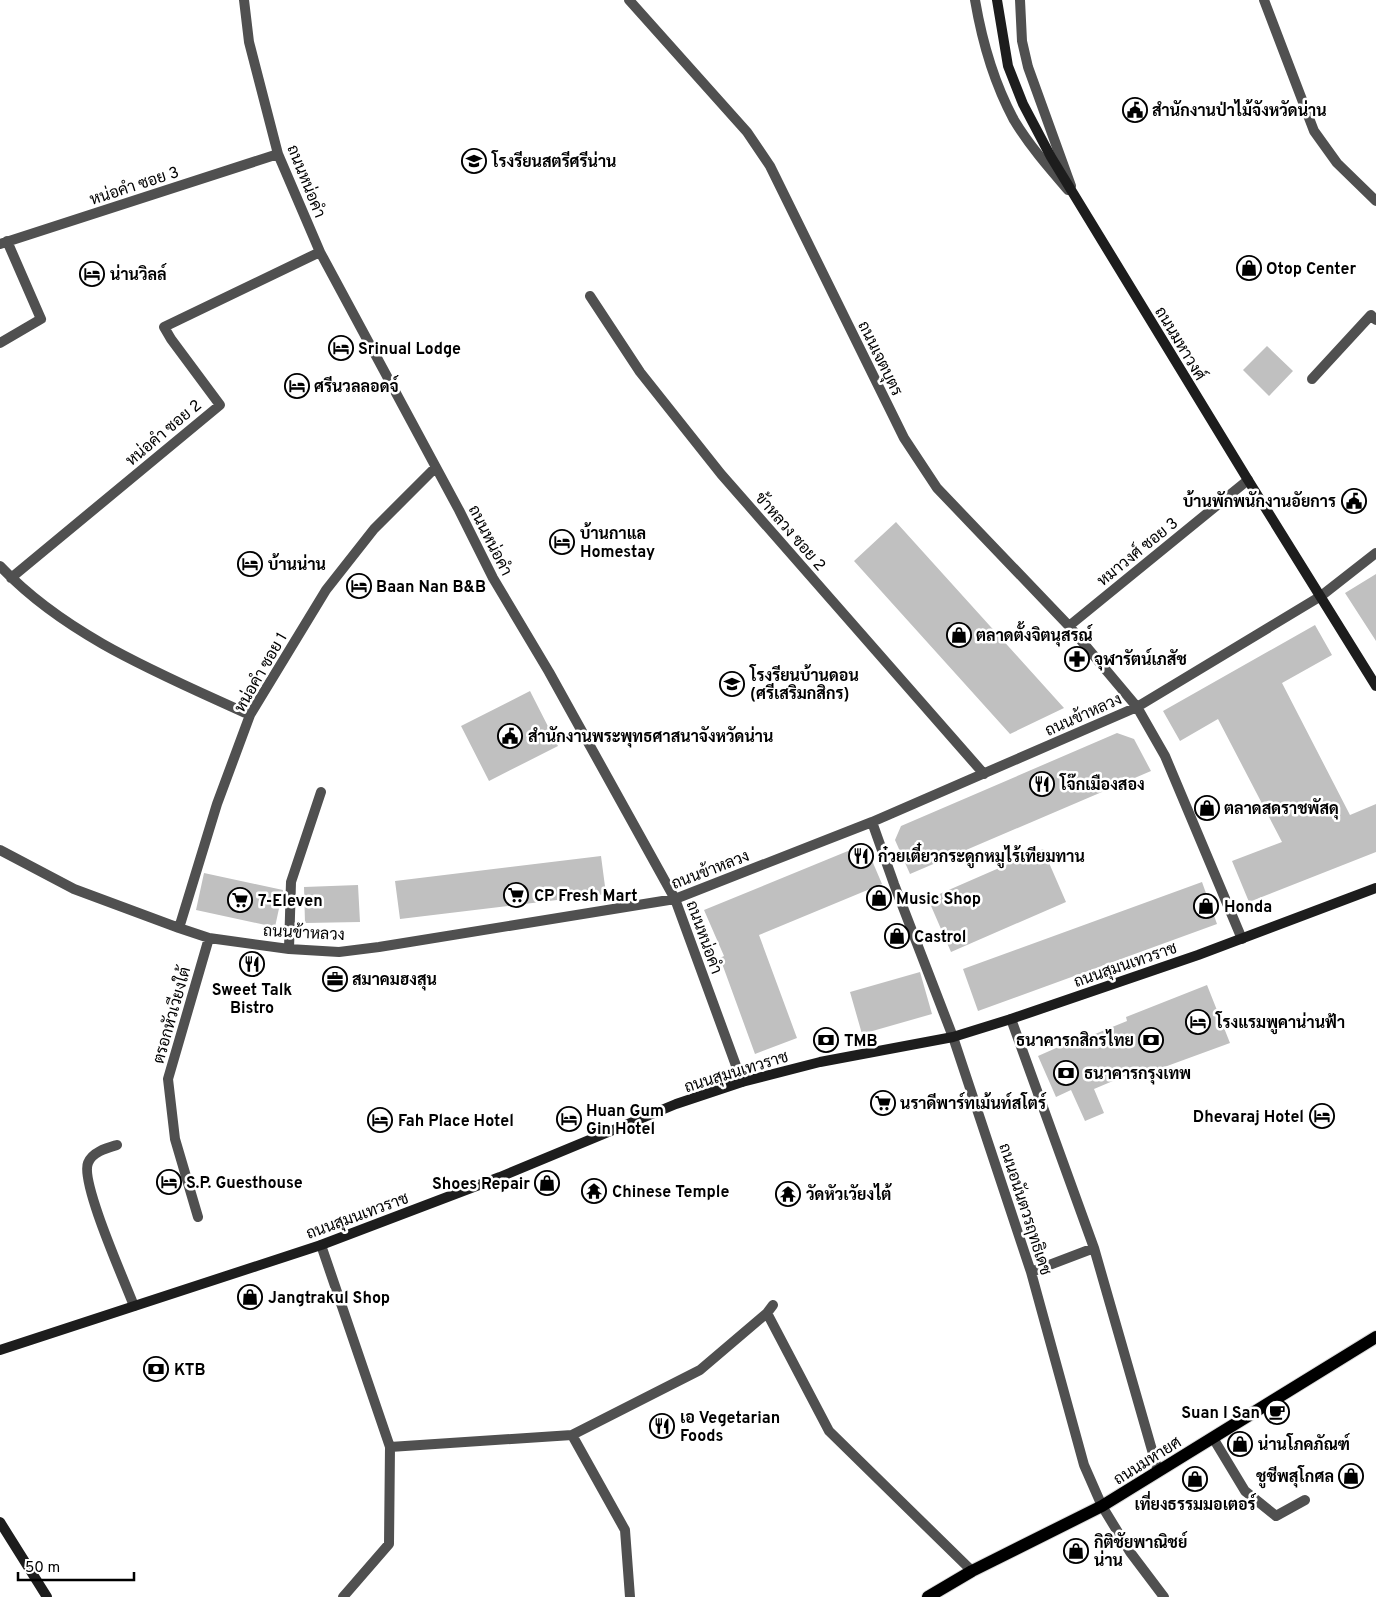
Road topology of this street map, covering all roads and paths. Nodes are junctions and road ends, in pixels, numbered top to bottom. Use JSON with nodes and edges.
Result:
{"nodes":[{"id":1,"x":244,"y":0,"type":"edge"},
{"id":2,"x":629,"y":0,"type":"edge"},
{"id":3,"x":975,"y":0,"type":"edge"},
{"id":4,"x":998,"y":0,"type":"edge"},
{"id":5,"x":1020,"y":0,"type":"edge"},
{"id":6,"x":1264,"y":0,"type":"edge"},
{"id":7,"x":278,"y":154,"type":"junction"},
{"id":8,"x":1077,"y":200,"type":"junction"},
{"id":9,"x":1376,"y":201,"type":"edge"},
{"id":10,"x":4,"y":242,"type":"edge"},
{"id":11,"x":320,"y":252,"type":"junction"},
{"id":12,"x":590,"y":296,"type":"dead end"},
{"id":13,"x":1376,"y":320,"type":"edge"},
{"id":14,"x":0,"y":343,"type":"edge"},
{"id":15,"x":1312,"y":380,"type":"dead end"},
{"id":16,"x":435,"y":468,"type":"junction"},
{"id":17,"x":1248,"y":480,"type":"junction"},
{"id":18,"x":1376,"y":553,"type":"edge"},
{"id":19,"x":0,"y":566,"type":"edge"},
{"id":20,"x":11,"y":578,"type":"junction"},
{"id":21,"x":1321,"y":596,"type":"junction"},
{"id":22,"x":1069,"y":626,"type":"junction"},
{"id":23,"x":1376,"y":686,"type":"edge"},
{"id":24,"x":1137,"y":707,"type":"junction"},
{"id":25,"x":250,"y":715,"type":"junction"},
{"id":26,"x":984,"y":774,"type":"junction"},
{"id":27,"x":321,"y":792,"type":"dead end"},
{"id":28,"x":872,"y":822,"type":"junction"},
{"id":29,"x":0,"y":850,"type":"edge"},
{"id":30,"x":1376,"y":888,"type":"edge"},
{"id":31,"x":675,"y":899,"type":"junction"},
{"id":32,"x":179,"y":928,"type":"junction"},
{"id":33,"x":209,"y":938,"type":"junction"},
{"id":34,"x":1242,"y":939,"type":"junction"},
{"id":35,"x":289,"y":949,"type":"junction"},
{"id":36,"x":1011,"y":1019,"type":"junction"},
{"id":37,"x":953,"y":1037,"type":"junction"},
{"id":38,"x":742,"y":1082,"type":"junction"},
{"id":39,"x":117,"y":1145,"type":"dead end"},
{"id":40,"x":198,"y":1217,"type":"dead end"},
{"id":41,"x":321,"y":1245,"type":"junction"},
{"id":42,"x":1094,"y":1248,"type":"junction"},
{"id":43,"x":1031,"y":1272,"type":"junction"},
{"id":44,"x":134,"y":1306,"type":"junction"},
{"id":45,"x":1376,"y":1337,"type":"edge"},
{"id":46,"x":0,"y":1350,"type":"edge"},
{"id":47,"x":572,"y":1435,"type":"junction"},
{"id":48,"x":1213,"y":1438,"type":"junction"},
{"id":49,"x":390,"y":1447,"type":"junction"},
{"id":50,"x":1158,"y":1471,"type":"junction"},
{"id":51,"x":1305,"y":1500,"type":"dead end"},
{"id":52,"x":1102,"y":1506,"type":"junction"},
{"id":53,"x":0,"y":1522,"type":"edge"},
{"id":54,"x":972,"y":1571,"type":"junction"},
{"id":55,"x":47,"y":1597,"type":"edge"},
{"id":56,"x":342,"y":1597,"type":"edge"},
{"id":57,"x":630,"y":1597,"type":"edge"},
{"id":58,"x":928,"y":1597,"type":"edge"},
{"id":59,"x":1164,"y":1597,"type":"edge"}],
"edges":[{"from":1,"to":7,"type":"street","name":"ถนนหน่อคำ"},
{"from":2,"to":22,"type":"street","name":"ถนนเจตบุตร"},
{"from":3,"to":8,"type":"street"},
{"from":4,"to":8,"type":"street","name":"ถนนมหาวงศ์"},
{"from":5,"to":8,"type":"street"},
{"from":6,"to":9,"type":"street"},
{"from":7,"to":10,"type":"street","name":"หน่อคำ ซอย 3"},
{"from":7,"to":11,"type":"street","name":"ถนนหน่อคำ"},
{"from":8,"to":17,"type":"street","name":"ถนนมหาวงศ์"},
{"from":10,"to":14,"type":"street"},
{"from":11,"to":16,"type":"street","name":"ถนนหน่อคำ"},
{"from":11,"to":20,"type":"street","name":"หน่อคำ ซอย 2"},
{"from":12,"to":26,"type":"street","name":"ข้าหลวง ซอย 2"},
{"from":13,"to":15,"type":"street"},
{"from":16,"to":25,"type":"street","name":"หน่อคำ ซอย 1"},
{"from":16,"to":31,"type":"street","name":"ถนนหน่อคำ"},
{"from":17,"to":21,"type":"street","name":"ถนนมหาวงศ์"},
{"from":17,"to":22,"type":"street","name":"หมาวงศ์ ซอย 3"},
{"from":18,"to":21,"type":"street","name":"ถนนข้าหลวง"},
{"from":19,"to":20,"type":"street"},
{"from":20,"to":25,"type":"street"},
{"from":21,"to":23,"type":"street","name":"ถนนมหาวงศ์"},
{"from":21,"to":24,"type":"street","name":"ถนนข้าหลวง"},
{"from":22,"to":24,"type":"street","name":"ถนนเจตบุตร"},
{"from":24,"to":26,"type":"street","name":"ถนนข้าหลวง"},
{"from":24,"to":34,"type":"street","name":"ถนนเจตบุตร"},
{"from":25,"to":32,"type":"street","name":"หน่อคำ ซอย 1"},
{"from":26,"to":28,"type":"street","name":"ถนนข้าหลวง"},
{"from":27,"to":35,"type":"street"},
{"from":28,"to":31,"type":"street","name":"ถนนข้าหลวง"},
{"from":28,"to":37,"type":"street","name":"ถนนอนันตวรฤทธิเดช"},
{"from":29,"to":32,"type":"street","name":"ถนนข้าหลวง"},
{"from":30,"to":34,"type":"street","name":"ถนนสุมนเทวราช"},
{"from":31,"to":35,"type":"street","name":"ถนนข้าหลวง"},
{"from":31,"to":38,"type":"street","name":"ถนนหน่อคำ"},
{"from":32,"to":33,"type":"street","name":"ถนนข้าหลวง"},
{"from":33,"to":35,"type":"street","name":"ถนนข้าหลวง"},
{"from":33,"to":40,"type":"street","name":"ตรอกหัวเวียงใต้"},
{"from":34,"to":36,"type":"street","name":"ถนนสุมนเทวราช"},
{"from":36,"to":37,"type":"street","name":"ถนนสุมนเทวราช"},
{"from":36,"to":42,"type":"street"},
{"from":37,"to":38,"type":"street","name":"ถนนสุมนเทวราช"},
{"from":37,"to":43,"type":"street","name":"ถนนอนันตวรฤทธิเดช"},
{"from":38,"to":41,"type":"street","name":"ถนนสุมนเทวราช"},
{"from":39,"to":44,"type":"street"},
{"from":41,"to":44,"type":"street","name":"ถนนสุมนเทวราช"},
{"from":41,"to":49,"type":"street"},
{"from":42,"to":43,"type":"street"},
{"from":42,"to":50,"type":"street"},
{"from":43,"to":52,"type":"street","name":"ถนนอนันตวรฤทธิเดช"},
{"from":44,"to":46,"type":"street","name":"ถนนสุมนเทวราช"},
{"from":45,"to":48,"type":"main road","name":"ถนนมหายศ"},
{"from":47,"to":49,"type":"street"},
{"from":47,"to":54,"type":"street"},
{"from":47,"to":57,"type":"street"},
{"from":48,"to":50,"type":"main road","name":"ถนนมหายศ"},
{"from":48,"to":51,"type":"street"},
{"from":49,"to":56,"type":"street"},
{"from":50,"to":52,"type":"main road","name":"ถนนมหายศ"},
{"from":52,"to":54,"type":"main road","name":"ถนนมหายศ"},
{"from":52,"to":59,"type":"street","name":"ถนนอนันตวรฤทธิเดช"},
{"from":53,"to":55,"type":"street"},
{"from":54,"to":58,"type":"main road","name":"ถนนมหายศ"}]}
